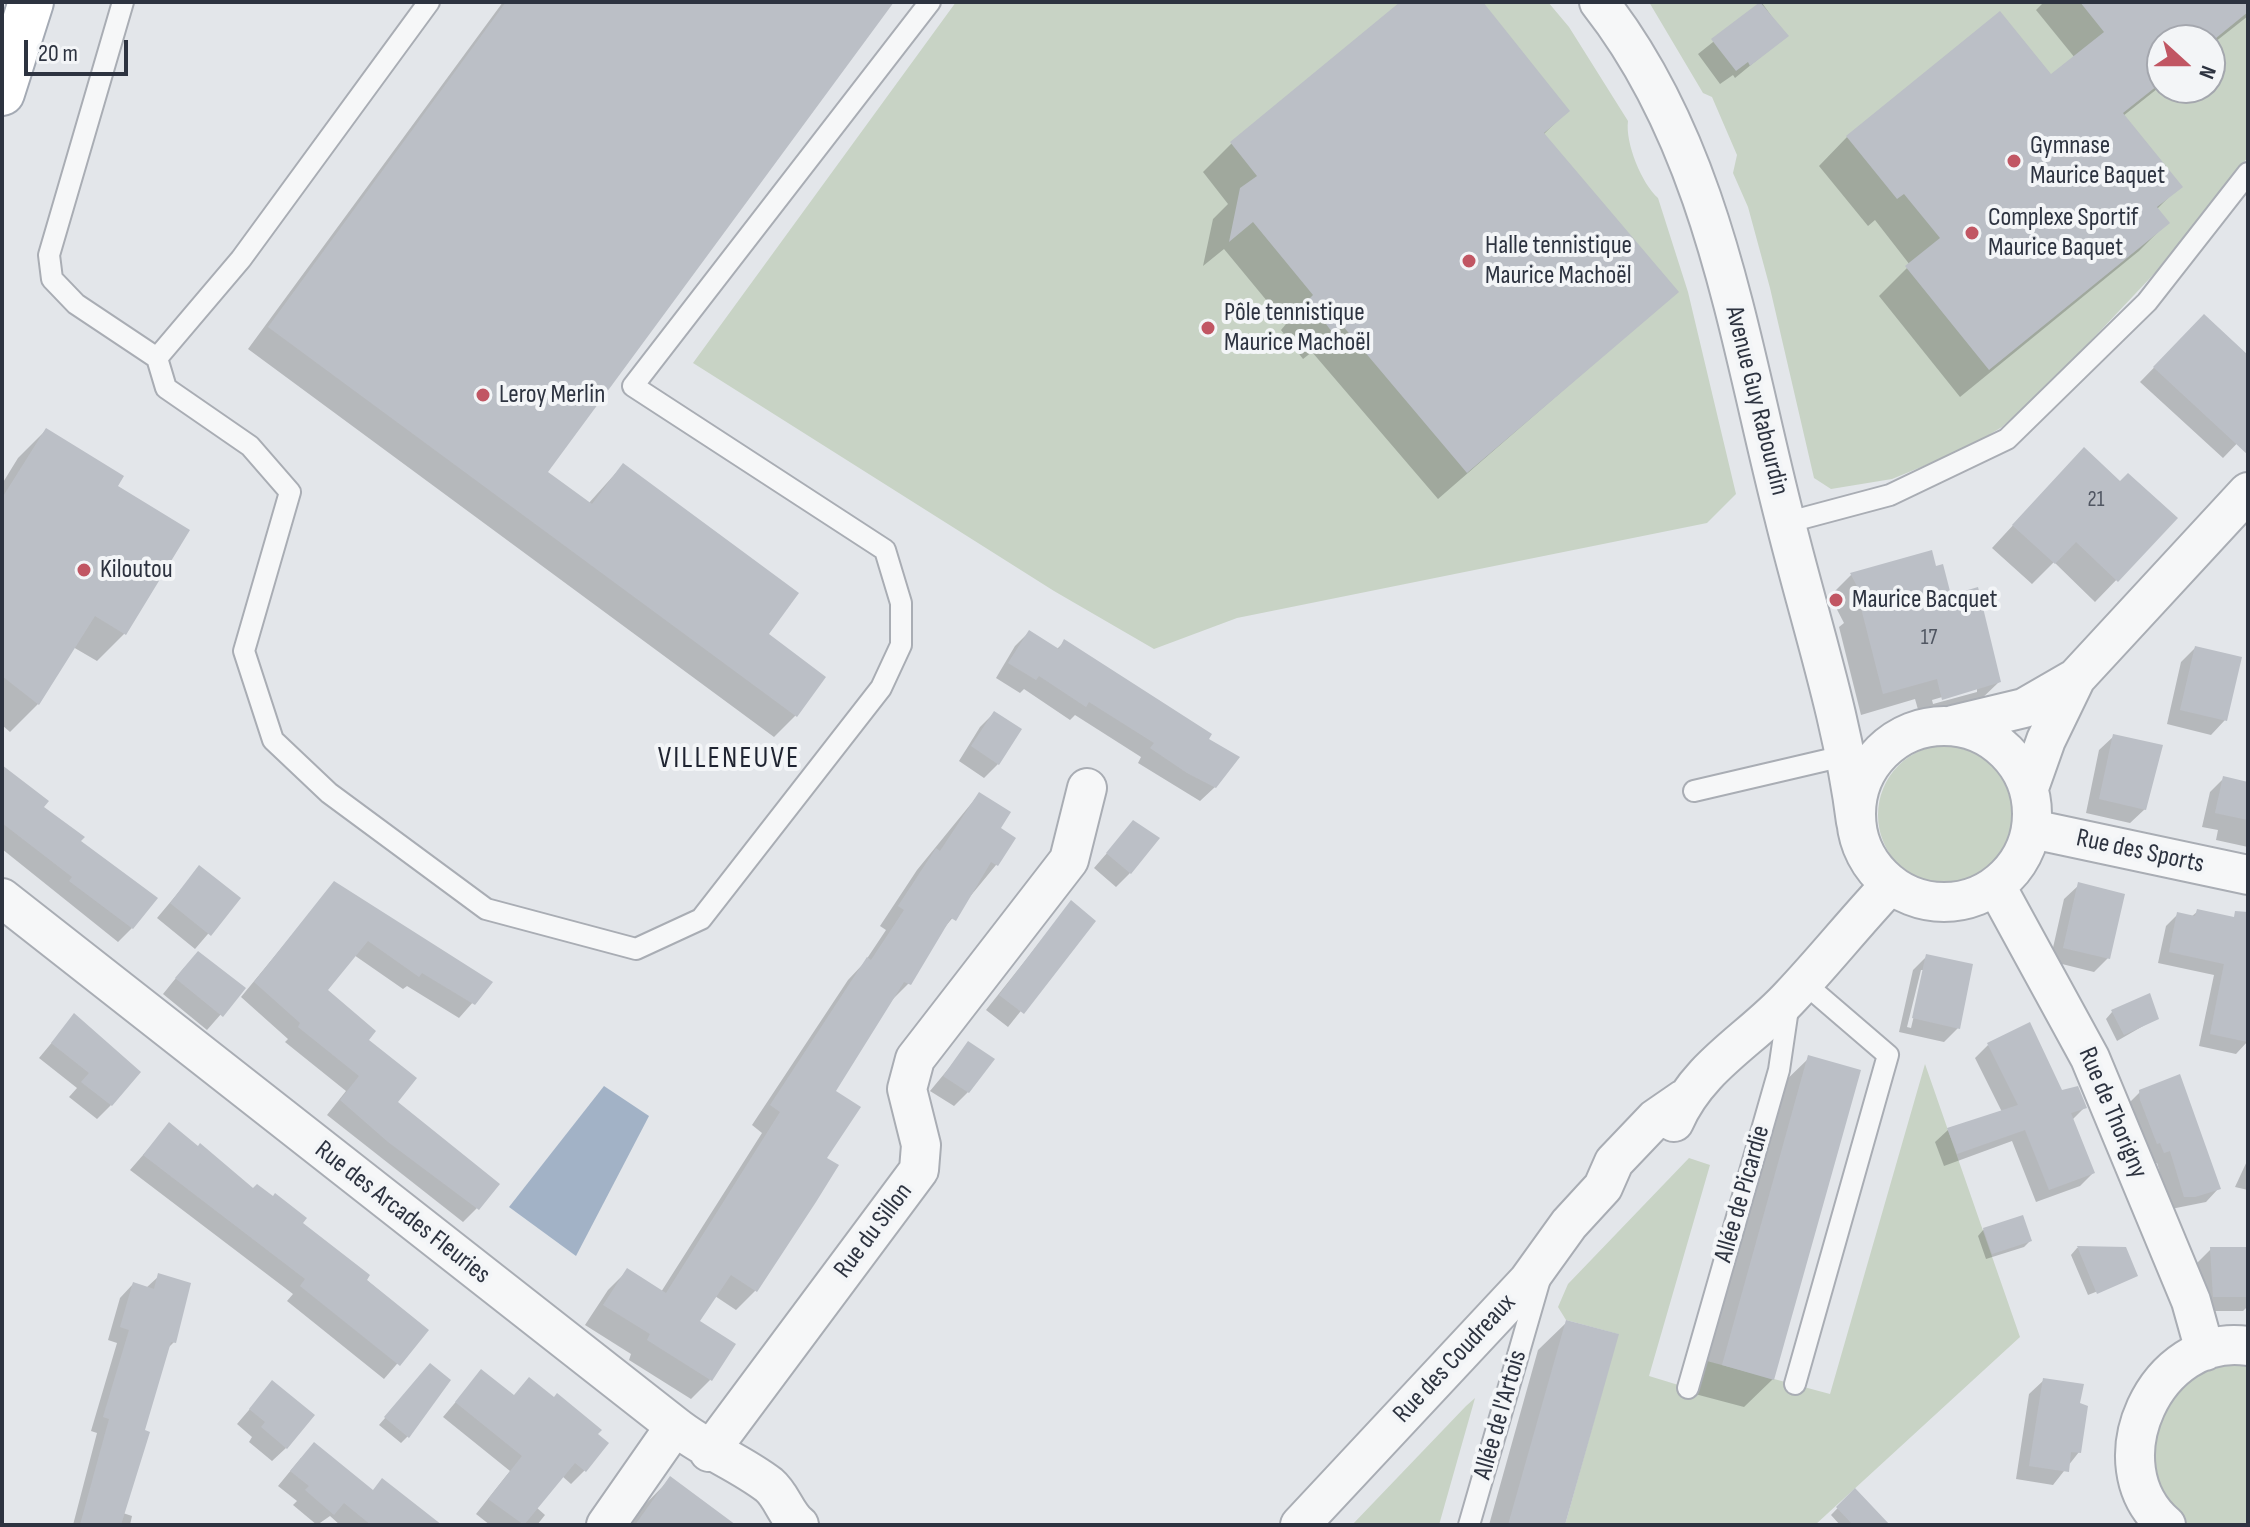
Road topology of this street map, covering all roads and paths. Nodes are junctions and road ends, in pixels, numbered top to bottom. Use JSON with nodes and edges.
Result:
{"nodes":[{"id":1,"x":31,"y":2,"type":"edge"},
{"id":2,"x":123,"y":2,"type":"edge"},
{"id":3,"x":429,"y":2,"type":"edge"},
{"id":4,"x":930,"y":2,"type":"edge"},
{"id":5,"x":1599,"y":2,"type":"edge"},
{"id":6,"x":2,"y":93,"type":"edge"},
{"id":7,"x":2248,"y":173,"type":"edge"},
{"id":8,"x":157,"y":358,"type":"junction"},
{"id":9,"x":2248,"y":492,"type":"edge"},
{"id":10,"x":1785,"y":523,"type":"junction"},
{"id":11,"x":2076,"y":678,"type":"junction"},
{"id":12,"x":1953,"y":725,"type":"junction"},
{"id":13,"x":1914,"y":731,"type":"junction"},
{"id":14,"x":1848,"y":755,"type":"junction"},
{"id":15,"x":1087,"y":788,"type":"dead end"},
{"id":16,"x":2029,"y":788,"type":"junction"},
{"id":17,"x":1694,"y":791,"type":"dead end"},
{"id":18,"x":1856,"y":822,"type":"junction"},
{"id":19,"x":2032,"y":829,"type":"junction"},
{"id":20,"x":2248,"y":875,"type":"edge"},
{"id":21,"x":1890,"y":885,"type":"junction"},
{"id":22,"x":1996,"y":886,"type":"junction"},
{"id":23,"x":2,"y":898,"type":"edge"},
{"id":24,"x":1796,"y":990,"type":"junction"},
{"id":25,"x":1545,"y":1259,"type":"junction"},
{"id":26,"x":2248,"y":1346,"type":"edge"},
{"id":27,"x":2205,"y":1351,"type":"junction"},
{"id":28,"x":1795,"y":1384,"type":"dead end"},
{"id":29,"x":1688,"y":1388,"type":"dead end"},
{"id":30,"x":675,"y":1426,"type":"junction"},
{"id":31,"x":709,"y":1452,"type":"junction"},
{"id":32,"x":1309,"y":1519,"type":"edge"},
{"id":33,"x":2161,"y":1523,"type":"edge"},
{"id":34,"x":606,"y":1525,"type":"edge"},
{"id":35,"x":799,"y":1525,"type":"edge"},
{"id":36,"x":1469,"y":1525,"type":"edge"}],
"edges":[{"from":1,"to":6,"type":"main road"},
{"from":2,"to":8,"type":"lane"},
{"from":3,"to":8,"type":"lane"},
{"from":4,"to":8,"type":"lane"},
{"from":5,"to":10,"type":"street","name":"Avenue Guy Rabourdin"},
{"from":7,"to":10,"type":"lane"},
{"from":9,"to":11,"type":"street"},
{"from":10,"to":14,"type":"street","name":"Avenue Guy Rabourdin"},
{"from":11,"to":12,"type":"street"},
{"from":11,"to":16,"type":"street"},
{"from":12,"to":13,"type":"street"},
{"from":12,"to":16,"type":"street"},
{"from":13,"to":14,"type":"street"},
{"from":13,"to":18,"type":"street"},
{"from":14,"to":17,"type":"lane"},
{"from":14,"to":18,"type":"street","name":"Avenue Guy Rabourdin"},
{"from":15,"to":31,"type":"street","name":"Rue du Sillon"},
{"from":16,"to":19,"type":"street"},
{"from":18,"to":21,"type":"street"},
{"from":19,"to":20,"type":"street","name":"Rue des Sports"},
{"from":19,"to":22,"type":"street"},
{"from":21,"to":22,"type":"street"},
{"from":21,"to":24,"type":"street","name":"Rue des Coudreaux"},
{"from":22,"to":27,"type":"street","name":"Rue de Thorigny"},
{"from":23,"to":30,"type":"street","name":"Rue des Arcades Fleuries"},
{"from":24,"to":25,"type":"street","name":"Rue des Coudreaux"},
{"from":24,"to":28,"type":"lane"},
{"from":24,"to":29,"type":"lane","name":"Allée de Picardie"},
{"from":25,"to":32,"type":"street","name":"Rue des Coudreaux"},
{"from":25,"to":36,"type":"lane","name":"Allée de l'Artois"},
{"from":26,"to":27,"type":"street"},
{"from":27,"to":33,"type":"street"},
{"from":30,"to":31,"type":"street","name":"Rue des Arcades Fleuries"},
{"from":30,"to":34,"type":"street"},
{"from":31,"to":35,"type":"street","name":"Rue des Arcades Fleuries"}]}
